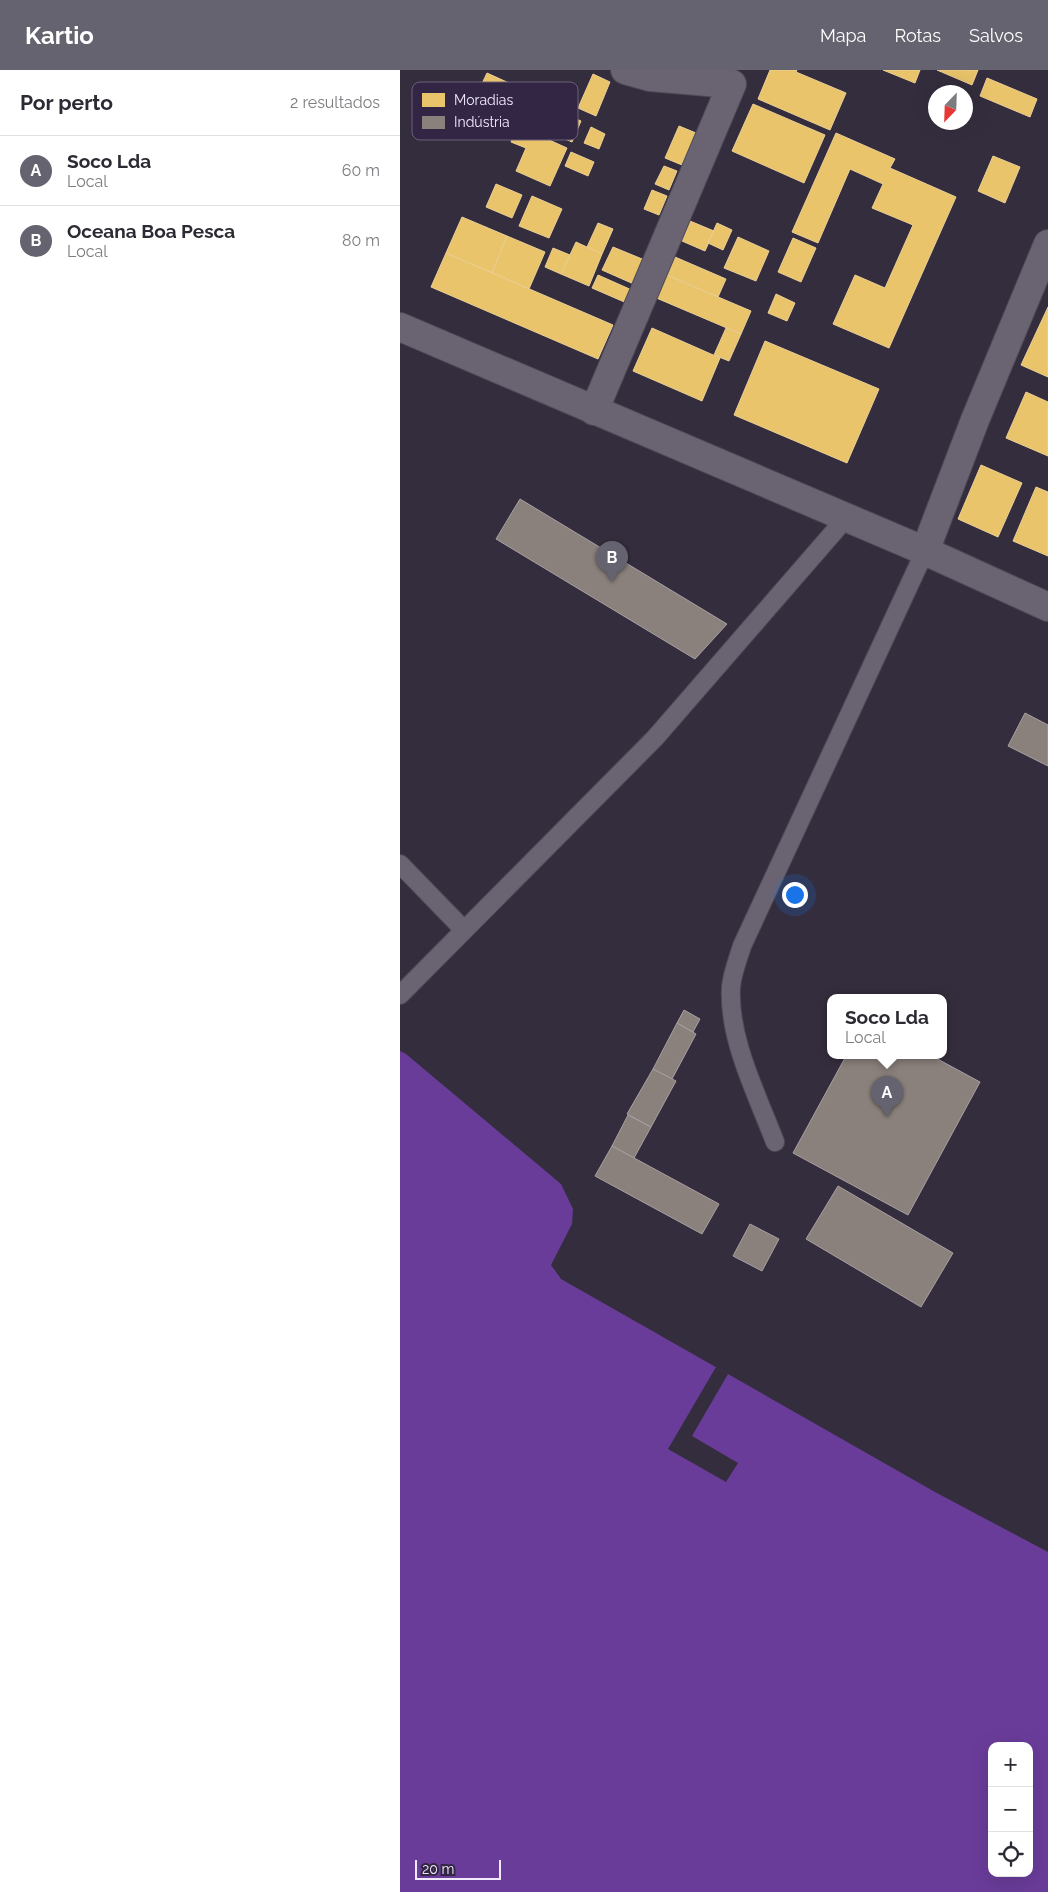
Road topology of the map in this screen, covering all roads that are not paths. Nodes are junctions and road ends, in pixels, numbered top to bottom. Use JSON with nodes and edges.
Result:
{"nodes":[{"id":1,"x":625,"y":70,"type":"edge"},
{"id":2,"x":1047,"y":252,"type":"edge"},
{"id":3,"x":400,"y":327,"type":"edge"},
{"id":4,"x":594,"y":411,"type":"junction"},
{"id":5,"x":846,"y":518,"type":"junction"},
{"id":6,"x":925,"y":551,"type":"junction"},
{"id":7,"x":1048,"y":607,"type":"edge"},
{"id":8,"x":400,"y":864,"type":"edge"},
{"id":9,"x":464,"y":930,"type":"junction"},
{"id":10,"x":400,"y":995,"type":"edge"},
{"id":11,"x":775,"y":1142,"type":"dead end"}],
"edges":[{"from":1,"to":4,"type":"street"},
{"from":2,"to":6,"type":"street"},
{"from":3,"to":4,"type":"street"},
{"from":4,"to":5,"type":"street"},
{"from":5,"to":6,"type":"street"},
{"from":5,"to":9,"type":"lane"},
{"from":6,"to":7,"type":"street"},
{"from":6,"to":11,"type":"lane"},
{"from":8,"to":9,"type":"lane"},
{"from":9,"to":10,"type":"lane"}]}
